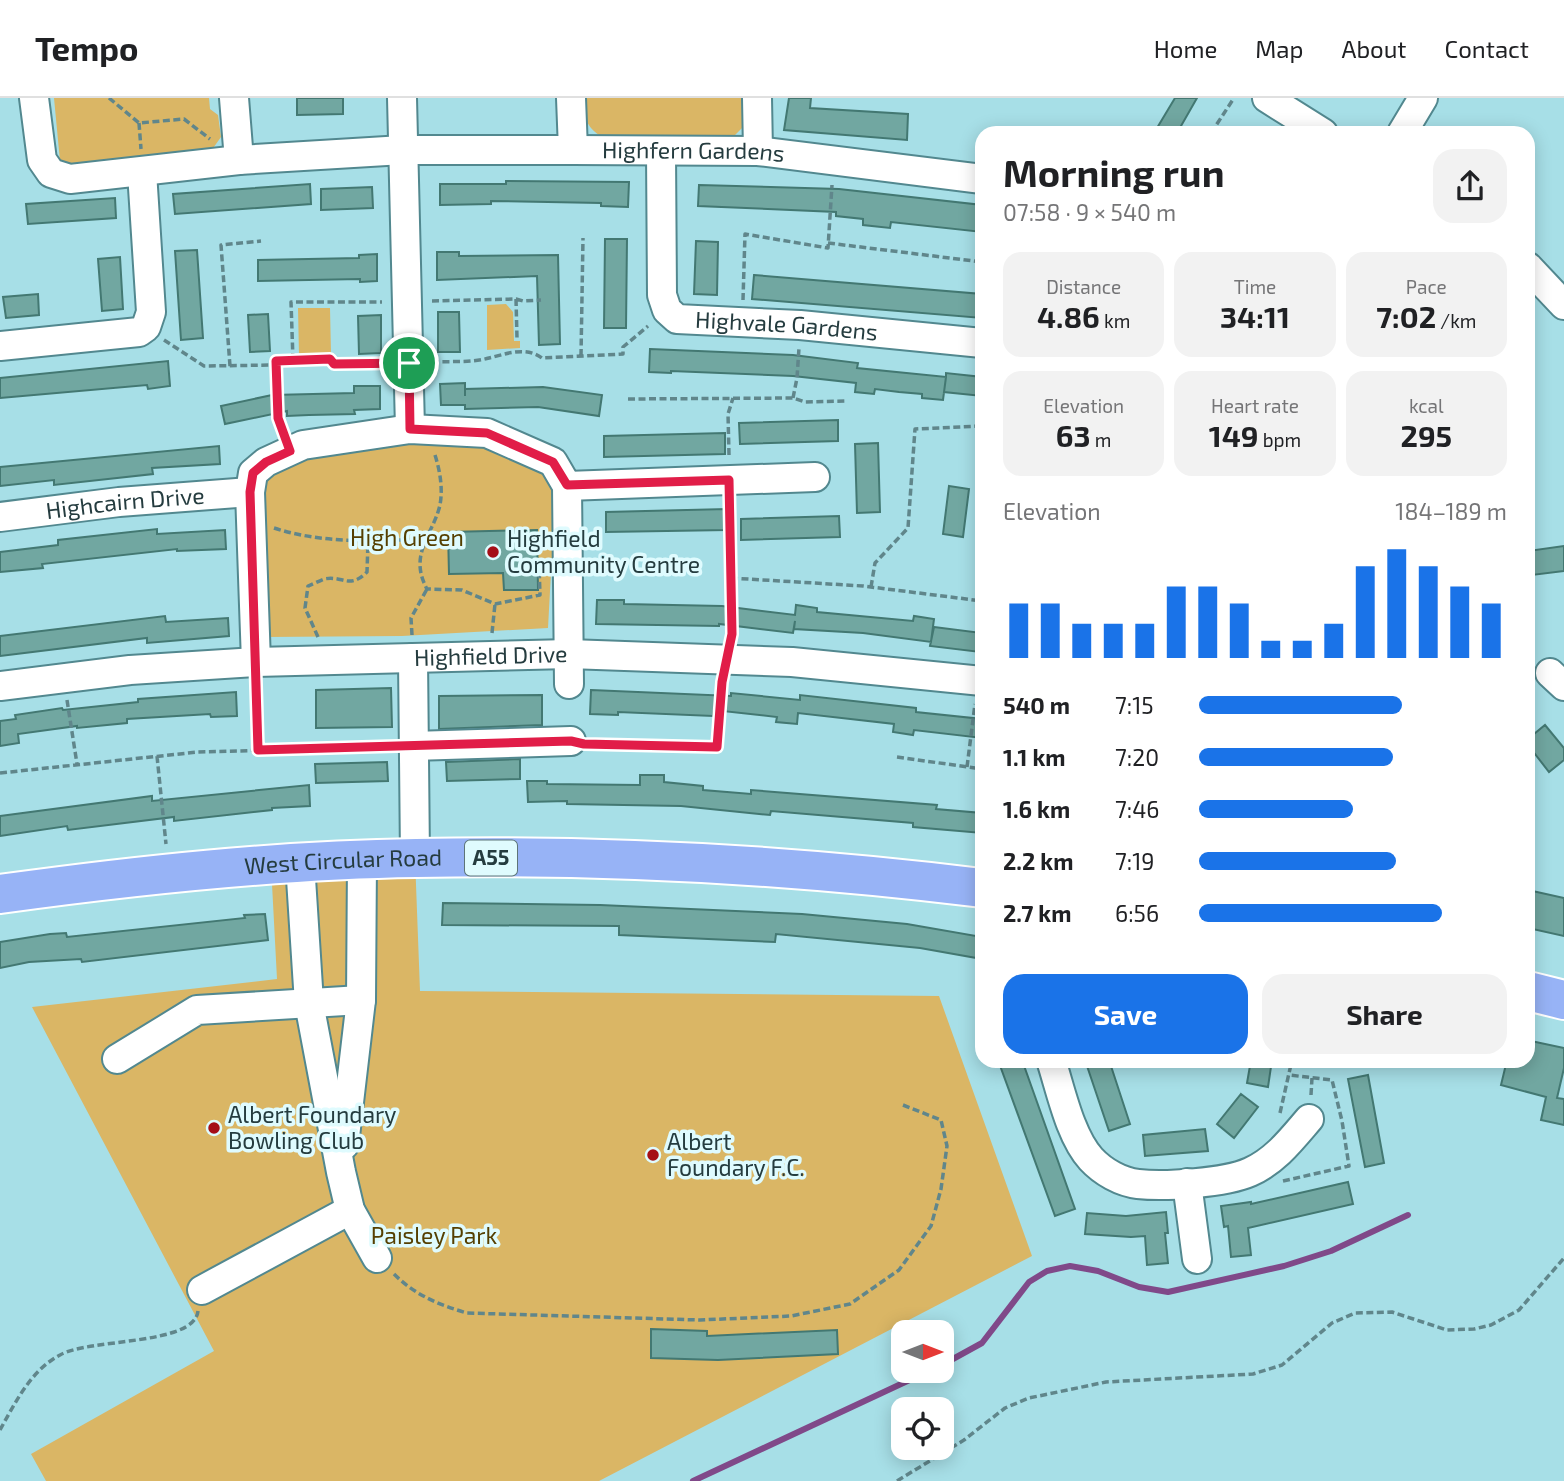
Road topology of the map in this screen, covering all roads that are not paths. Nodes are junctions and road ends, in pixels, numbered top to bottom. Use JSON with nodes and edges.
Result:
{"nodes":[{"id":1,"x":34,"y":98,"type":"edge"},
{"id":2,"x":234,"y":98,"type":"edge"},
{"id":3,"x":402,"y":98,"type":"edge"},
{"id":4,"x":571,"y":98,"type":"edge"},
{"id":5,"x":757,"y":98,"type":"edge"},
{"id":6,"x":1267,"y":98,"type":"edge"},
{"id":7,"x":1423,"y":98,"type":"edge"},
{"id":8,"x":1312,"y":126,"type":"edge"},
{"id":9,"x":1406,"y":126,"type":"edge"},
{"id":10,"x":403,"y":150,"type":"junction"},
{"id":11,"x":573,"y":150,"type":"junction"},
{"id":12,"x":758,"y":151,"type":"junction"},
{"id":13,"x":661,"y":152,"type":"junction"},
{"id":14,"x":239,"y":160,"type":"junction"},
{"id":15,"x":142,"y":172,"type":"junction"},
{"id":16,"x":975,"y":178,"type":"edge"},
{"id":17,"x":1535,"y":274,"type":"edge"},
{"id":18,"x":1564,"y":305,"type":"edge"},
{"id":19,"x":975,"y":342,"type":"edge"},
{"id":20,"x":0,"y":346,"type":"edge"},
{"id":21,"x":420,"y":429,"type":"junction"},
{"id":22,"x":815,"y":477,"type":"dead end"},
{"id":23,"x":567,"y":485,"type":"junction"},
{"id":24,"x":250,"y":492,"type":"junction"},
{"id":25,"x":0,"y":517,"type":"edge"},
{"id":26,"x":569,"y":654,"type":"junction"},
{"id":27,"x":413,"y":658,"type":"junction"},
{"id":28,"x":256,"y":662,"type":"junction"},
{"id":29,"x":975,"y":680,"type":"edge"},
{"id":30,"x":569,"y":684,"type":"dead end"},
{"id":31,"x":0,"y":686,"type":"edge"},
{"id":32,"x":571,"y":741,"type":"road end"},
{"id":33,"x":413,"y":746,"type":"junction"},
{"id":34,"x":415,"y":858,"type":"junction"},
{"id":35,"x":362,"y":860,"type":"junction"},
{"id":36,"x":299,"y":863,"type":"junction"},
{"id":37,"x":975,"y":887,"type":"edge"},
{"id":38,"x":0,"y":894,"type":"edge"},
{"id":39,"x":1535,"y":993,"type":"edge"},
{"id":40,"x":360,"y":1000,"type":"junction"},
{"id":41,"x":1564,"y":1000,"type":"edge"},
{"id":42,"x":309,"y":1003,"type":"junction"},
{"id":43,"x":117,"y":1059,"type":"dead end"},
{"id":44,"x":1054,"y":1068,"type":"edge"},
{"id":45,"x":1321,"y":1121,"type":"road end"},
{"id":46,"x":341,"y":1172,"type":"junction"},
{"id":47,"x":1187,"y":1183,"type":"junction"},
{"id":48,"x":350,"y":1210,"type":"junction"},
{"id":49,"x":377,"y":1258,"type":"road end"},
{"id":50,"x":1197,"y":1259,"type":"dead end"},
{"id":51,"x":202,"y":1290,"type":"road end"}],
"edges":[{"from":1,"to":15,"type":"street","name":"Highfern Gardens"},
{"from":2,"to":14,"type":"street"},
{"from":3,"to":10,"type":"street"},
{"from":4,"to":11,"type":"street"},
{"from":5,"to":12,"type":"street"},
{"from":6,"to":8,"type":"street"},
{"from":7,"to":9,"type":"street"},
{"from":10,"to":11,"type":"street","name":"Highfern Gardens"},
{"from":10,"to":14,"type":"street","name":"Highfern Gardens"},
{"from":10,"to":21,"type":"street"},
{"from":11,"to":13,"type":"street","name":"Highfern Gardens"},
{"from":12,"to":13,"type":"street","name":"Highfern Gardens"},
{"from":12,"to":16,"type":"street","name":"Highfern Gardens"},
{"from":13,"to":19,"type":"street","name":"Highvale Gardens"},
{"from":14,"to":15,"type":"street","name":"Highfern Gardens"},
{"from":15,"to":20,"type":"street"},
{"from":17,"to":18,"type":"street"},
{"from":21,"to":23,"type":"street"},
{"from":21,"to":24,"type":"street"},
{"from":22,"to":23,"type":"street"},
{"from":23,"to":26,"type":"street"},
{"from":24,"to":25,"type":"street","name":"Highcairn Drive"},
{"from":24,"to":28,"type":"street"},
{"from":26,"to":27,"type":"street","name":"Highfield Drive"},
{"from":26,"to":29,"type":"street","name":"Highfield Drive"},
{"from":26,"to":30,"type":"street"},
{"from":27,"to":28,"type":"street","name":"Highfield Drive"},
{"from":27,"to":33,"type":"street"},
{"from":28,"to":31,"type":"street","name":"Highfield Drive"},
{"from":32,"to":33,"type":"street"},
{"from":33,"to":34,"type":"street"},
{"from":34,"to":35,"type":"highway","name":"West Circular Road","number":"A55"},
{"from":34,"to":37,"type":"highway","name":"West Circular Road","number":"A55"},
{"from":35,"to":36,"type":"highway","name":"West Circular Road","number":"A55"},
{"from":35,"to":40,"type":"street"},
{"from":36,"to":38,"type":"highway","name":"West Circular Road","number":"A55"},
{"from":36,"to":42,"type":"street"},
{"from":39,"to":41,"type":"highway"},
{"from":40,"to":42,"type":"street"},
{"from":40,"to":46,"type":"street"},
{"from":42,"to":43,"type":"street"},
{"from":42,"to":46,"type":"street"},
{"from":44,"to":47,"type":"street"},
{"from":45,"to":47,"type":"street"},
{"from":46,"to":48,"type":"street"},
{"from":47,"to":50,"type":"street"},
{"from":48,"to":49,"type":"street"},
{"from":48,"to":51,"type":"street"}]}
